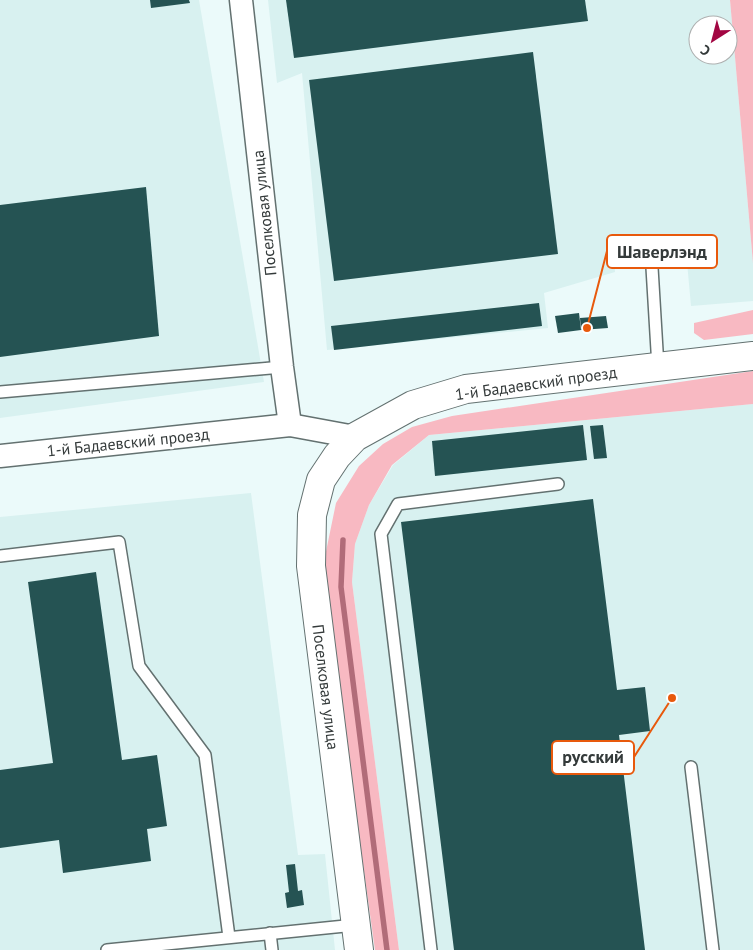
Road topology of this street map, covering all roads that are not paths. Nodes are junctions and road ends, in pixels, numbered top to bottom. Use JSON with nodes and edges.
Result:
{"nodes":[{"id":1,"x":241,"y":0,"type":"edge"},
{"id":2,"x":651,"y":251,"type":"dead end"},
{"id":3,"x":753,"y":356,"type":"edge"},
{"id":4,"x":282,"y":367,"type":"junction"},
{"id":5,"x":658,"y":367,"type":"junction"},
{"id":6,"x":0,"y":392,"type":"edge"},
{"id":7,"x":290,"y":425,"type":"junction"},
{"id":8,"x":355,"y":437,"type":"junction"},
{"id":9,"x":0,"y":456,"type":"edge"},
{"id":10,"x":558,"y":484,"type":"dead end"},
{"id":11,"x":0,"y":556,"type":"edge"},
{"id":12,"x":691,"y":767,"type":"dead end"},
{"id":13,"x":270,"y":933,"type":"junction"},
{"id":14,"x":229,"y":937,"type":"junction"},
{"id":15,"x":357,"y":938,"type":"edge"},
{"id":16,"x":108,"y":950,"type":"edge"},
{"id":17,"x":272,"y":950,"type":"edge"},
{"id":18,"x":431,"y":950,"type":"edge"},
{"id":19,"x":713,"y":950,"type":"edge"}],
"edges":[{"from":1,"to":4,"type":"street","name":"Поселковая улица"},
{"from":2,"to":5,"type":"lane"},
{"from":3,"to":5,"type":"street","name":"1-й Бадаевский проезд"},
{"from":4,"to":6,"type":"lane"},
{"from":4,"to":7,"type":"street","name":"Поселковая улица"},
{"from":5,"to":8,"type":"street","name":"1-й Бадаевский проезд"},
{"from":7,"to":8,"type":"street","name":"1-й Бадаевский проезд"},
{"from":7,"to":9,"type":"street","name":"1-й Бадаевский проезд"},
{"from":8,"to":15,"type":"street","name":"Поселковая улица"},
{"from":10,"to":18,"type":"lane"},
{"from":11,"to":14,"type":"lane"},
{"from":12,"to":19,"type":"lane"},
{"from":13,"to":14,"type":"lane"},
{"from":13,"to":15,"type":"lane"},
{"from":13,"to":17,"type":"lane"},
{"from":14,"to":16,"type":"lane"}]}
